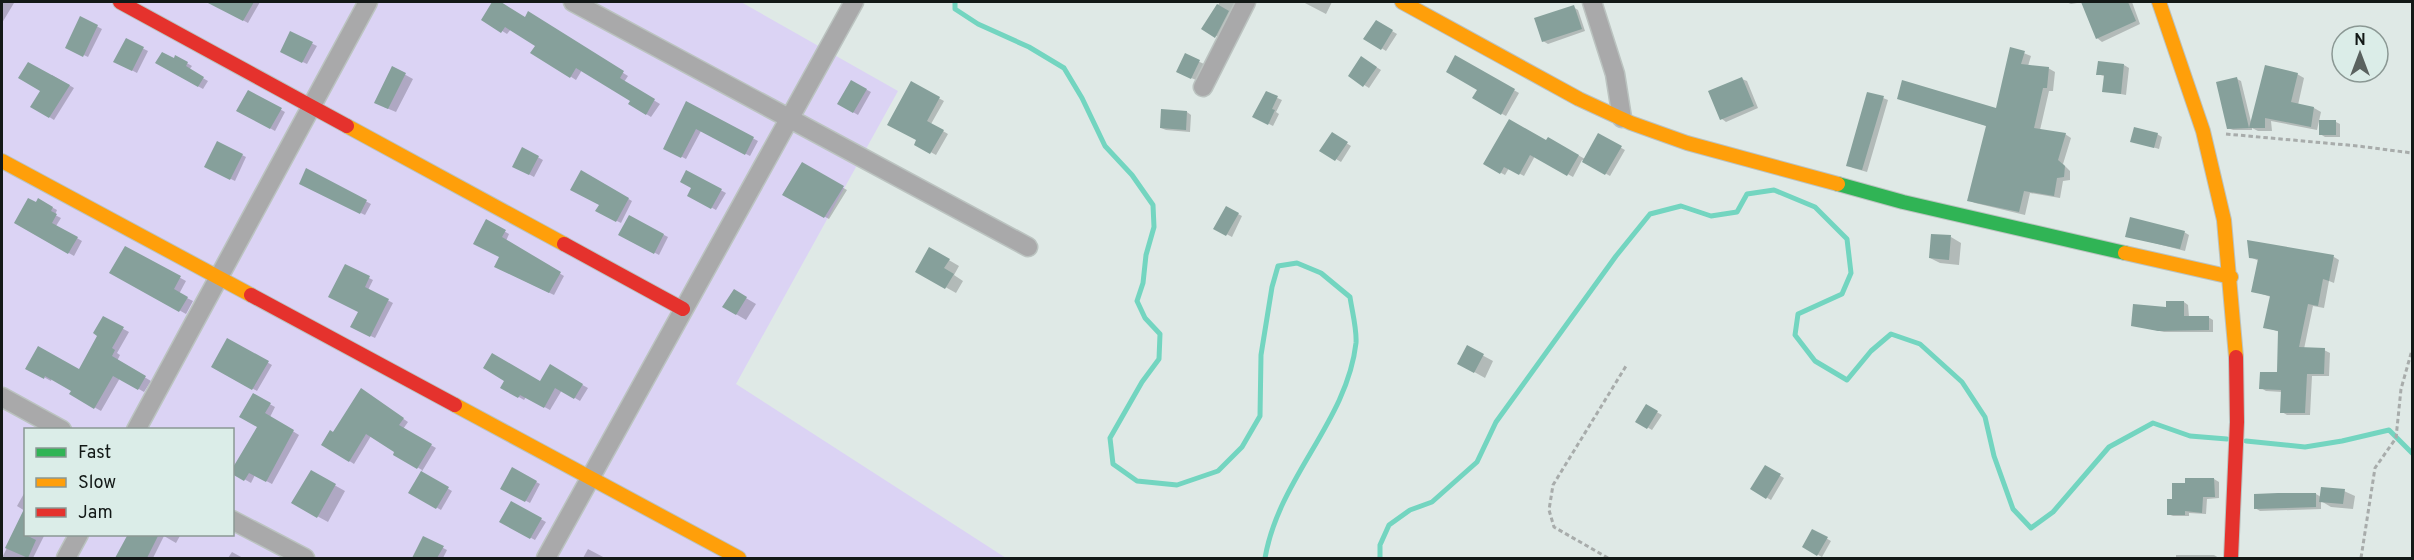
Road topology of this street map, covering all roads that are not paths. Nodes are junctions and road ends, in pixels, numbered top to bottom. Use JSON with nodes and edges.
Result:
{"nodes":[{"id":1,"x":120,"y":2,"type":"edge"},
{"id":2,"x":368,"y":2,"type":"edge"},
{"id":3,"x":573,"y":2,"type":"edge"},
{"id":4,"x":855,"y":2,"type":"edge"},
{"id":5,"x":1246,"y":2,"type":"edge"},
{"id":6,"x":1402,"y":2,"type":"edge"},
{"id":7,"x":1592,"y":2,"type":"edge"},
{"id":8,"x":2159,"y":2,"type":"edge"},
{"id":9,"x":1203,"y":87,"type":"dead end"},
{"id":10,"x":312,"y":106,"type":"junction"},
{"id":11,"x":789,"y":118,"type":"junction"},
{"id":12,"x":1622,"y":118,"type":"junction"},
{"id":13,"x":2,"y":161,"type":"edge"},
{"id":14,"x":1028,"y":248,"type":"dead end"},
{"id":15,"x":2231,"y":277,"type":"junction"},
{"id":16,"x":217,"y":278,"type":"junction"},
{"id":17,"x":683,"y":309,"type":"junction"},
{"id":18,"x":2,"y":397,"type":"edge"},
{"id":19,"x":60,"y":428,"type":"edge"},
{"id":20,"x":137,"y":428,"type":"edge"},
{"id":21,"x":589,"y":479,"type":"junction"},
{"id":22,"x":234,"y":521,"type":"edge"},
{"id":23,"x":78,"y":536,"type":"edge"},
{"id":24,"x":66,"y":558,"type":"edge"},
{"id":25,"x":305,"y":558,"type":"edge"},
{"id":26,"x":546,"y":558,"type":"edge"},
{"id":27,"x":739,"y":558,"type":"edge"},
{"id":28,"x":2231,"y":558,"type":"edge"}],
"edges":[{"from":1,"to":10,"type":"street"},
{"from":2,"to":10,"type":"street"},
{"from":3,"to":11,"type":"street"},
{"from":4,"to":11,"type":"street"},
{"from":5,"to":9,"type":"street"},
{"from":6,"to":12,"type":"street"},
{"from":7,"to":12,"type":"street"},
{"from":8,"to":15,"type":"street"},
{"from":10,"to":16,"type":"street"},
{"from":10,"to":17,"type":"street"},
{"from":11,"to":14,"type":"street"},
{"from":11,"to":17,"type":"street"},
{"from":12,"to":15,"type":"street"},
{"from":13,"to":16,"type":"street"},
{"from":15,"to":28,"type":"street"},
{"from":16,"to":20,"type":"street"},
{"from":16,"to":21,"type":"street"},
{"from":17,"to":21,"type":"street"},
{"from":18,"to":19,"type":"street"},
{"from":21,"to":26,"type":"street"},
{"from":21,"to":27,"type":"street"},
{"from":22,"to":25,"type":"street"},
{"from":23,"to":24,"type":"street"}]}
